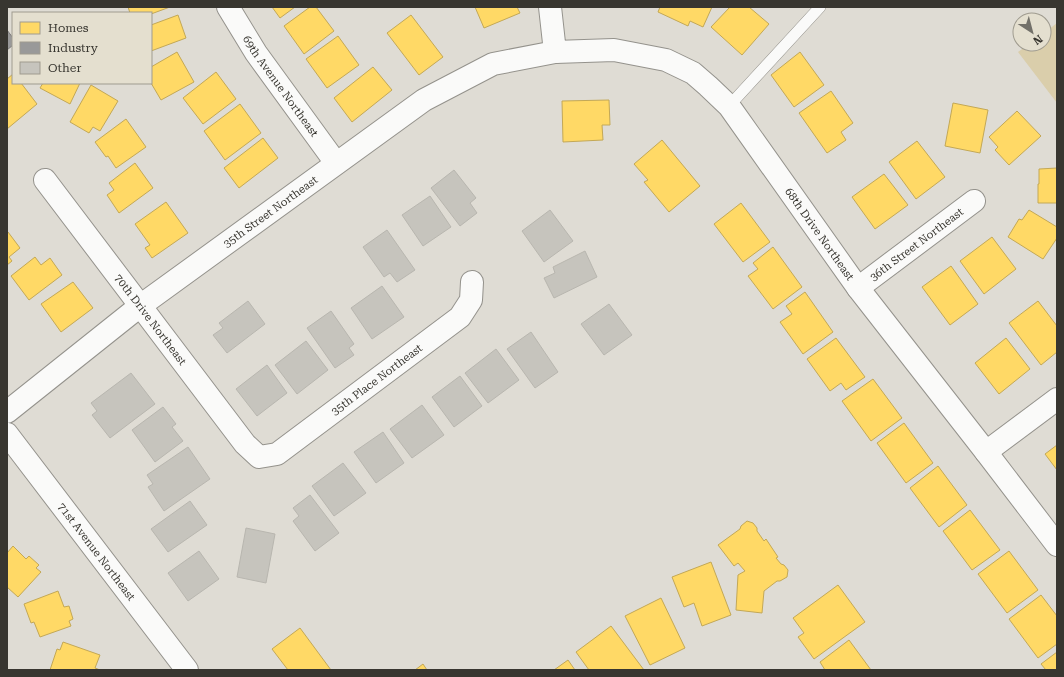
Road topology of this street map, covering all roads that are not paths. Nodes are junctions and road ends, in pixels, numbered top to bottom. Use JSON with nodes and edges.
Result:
{"nodes":[{"id":1,"x":228,"y":7,"type":"edge"},
{"id":2,"x":550,"y":7,"type":"edge"},
{"id":3,"x":820,"y":7,"type":"edge"},
{"id":4,"x":555,"y":52,"type":"junction"},
{"id":5,"x":729,"y":106,"type":"junction"},
{"id":6,"x":336,"y":163,"type":"junction"},
{"id":7,"x":45,"y":180,"type":"dead end"},
{"id":8,"x":974,"y":201,"type":"dead end"},
{"id":9,"x":472,"y":282,"type":"dead end"},
{"id":10,"x":858,"y":288,"type":"junction"},
{"id":11,"x":140,"y":306,"type":"junction"},
{"id":12,"x":1057,"y":399,"type":"edge"},
{"id":13,"x":7,"y":412,"type":"edge"},
{"id":14,"x":7,"y":434,"type":"edge"},
{"id":15,"x":986,"y":452,"type":"junction"},
{"id":16,"x":259,"y":457,"type":"joint"},
{"id":17,"x":1057,"y":545,"type":"edge"},
{"id":18,"x":187,"y":670,"type":"edge"}],
"edges":[{"from":1,"to":6,"type":"street","name":"69th Avenue Northeast"},
{"from":2,"to":4,"type":"street"},
{"from":3,"to":5,"type":"lane"},
{"from":4,"to":5,"type":"street","name":"68th Drive Northeast"},
{"from":4,"to":6,"type":"street","name":"35th Street Northeast"},
{"from":5,"to":10,"type":"street","name":"68th Drive Northeast"},
{"from":6,"to":11,"type":"street","name":"35th Street Northeast"},
{"from":7,"to":11,"type":"street","name":"70th Drive Northeast"},
{"from":8,"to":10,"type":"street","name":"36th Street Northeast"},
{"from":9,"to":16,"type":"street","name":"35th Place Northeast"},
{"from":10,"to":15,"type":"street","name":"68th Drive Northeast"},
{"from":11,"to":13,"type":"street","name":"35th Street Northeast"},
{"from":11,"to":16,"type":"street","name":"70th Drive Northeast"},
{"from":12,"to":15,"type":"street"},
{"from":14,"to":18,"type":"street","name":"71st Avenue Northeast"},
{"from":15,"to":17,"type":"street","name":"68th Drive Northeast"}]}
